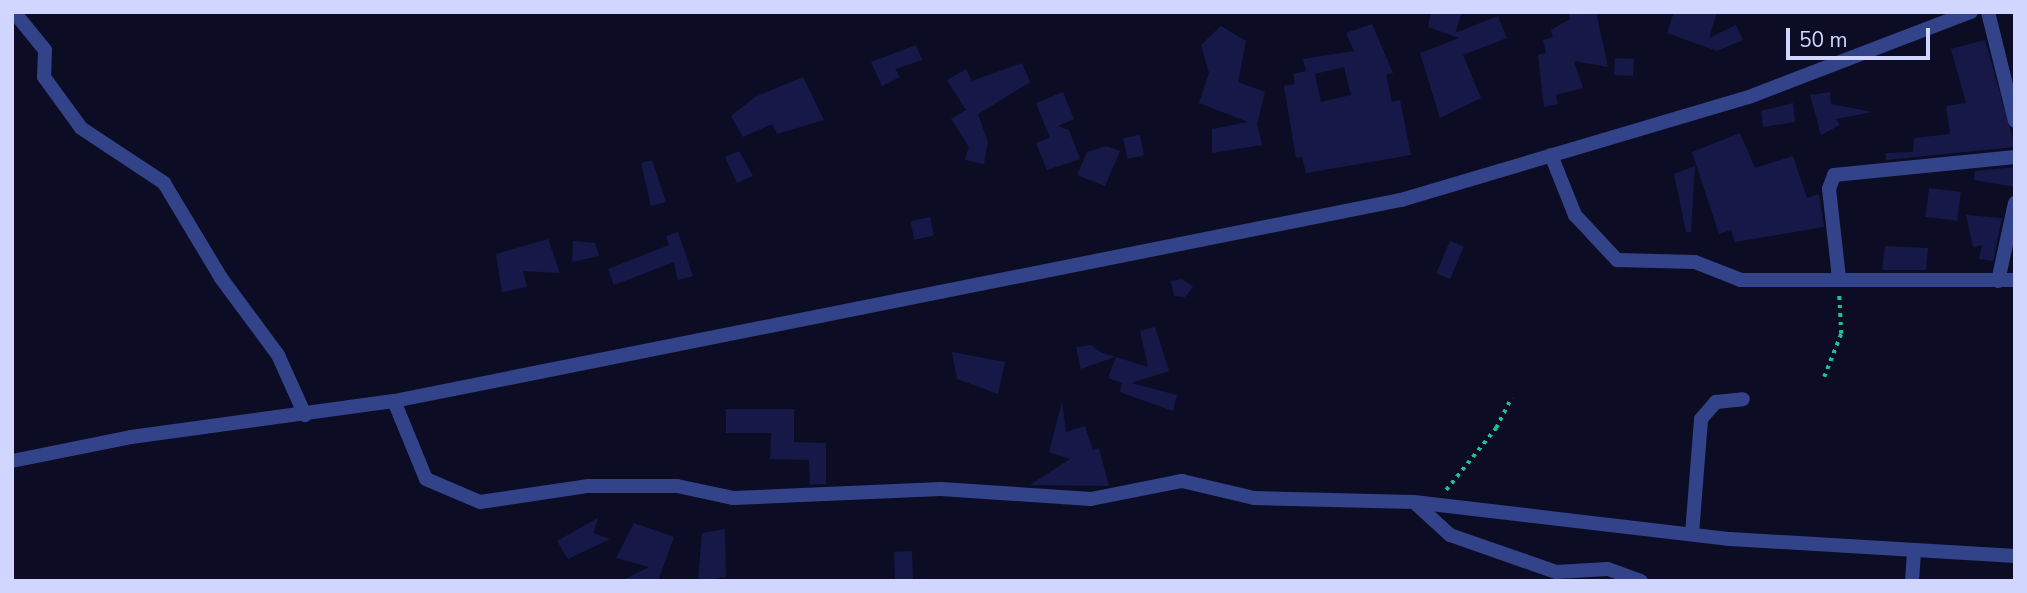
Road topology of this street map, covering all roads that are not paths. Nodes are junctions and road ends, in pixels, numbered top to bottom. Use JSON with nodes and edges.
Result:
{"nodes":[{"id":1,"x":14,"y":12,"type":"edge"},
{"id":2,"x":1971,"y":12,"type":"edge"},
{"id":3,"x":1988,"y":12,"type":"edge"},
{"id":4,"x":2015,"y":121,"type":"edge"},
{"id":5,"x":1551,"y":155,"type":"junction"},
{"id":6,"x":2015,"y":157,"type":"edge"},
{"id":7,"x":2015,"y":202,"type":"edge"},
{"id":8,"x":1839,"y":278,"type":"junction"},
{"id":9,"x":2015,"y":280,"type":"edge"},
{"id":10,"x":1998,"y":281,"type":"junction"},
{"id":11,"x":1742,"y":399,"type":"dead end"},
{"id":12,"x":394,"y":401,"type":"junction"},
{"id":13,"x":305,"y":415,"type":"junction"},
{"id":14,"x":12,"y":461,"type":"edge"},
{"id":15,"x":1414,"y":502,"type":"junction"},
{"id":16,"x":1692,"y":534,"type":"junction"},
{"id":17,"x":1914,"y":552,"type":"junction"},
{"id":18,"x":2015,"y":556,"type":"edge"},
{"id":19,"x":1641,"y":581,"type":"edge"},
{"id":20,"x":1912,"y":581,"type":"edge"}],
"edges":[{"from":1,"to":13,"type":"street"},
{"from":2,"to":5,"type":"street"},
{"from":3,"to":4,"type":"street"},
{"from":5,"to":8,"type":"street"},
{"from":5,"to":12,"type":"street"},
{"from":6,"to":8,"type":"street"},
{"from":7,"to":10,"type":"street"},
{"from":8,"to":10,"type":"street"},
{"from":9,"to":10,"type":"street"},
{"from":11,"to":16,"type":"street"},
{"from":12,"to":13,"type":"street"},
{"from":12,"to":15,"type":"street"},
{"from":13,"to":14,"type":"street"},
{"from":15,"to":16,"type":"street"},
{"from":15,"to":19,"type":"street"},
{"from":16,"to":17,"type":"street"},
{"from":17,"to":18,"type":"street"},
{"from":17,"to":20,"type":"street"}]}
